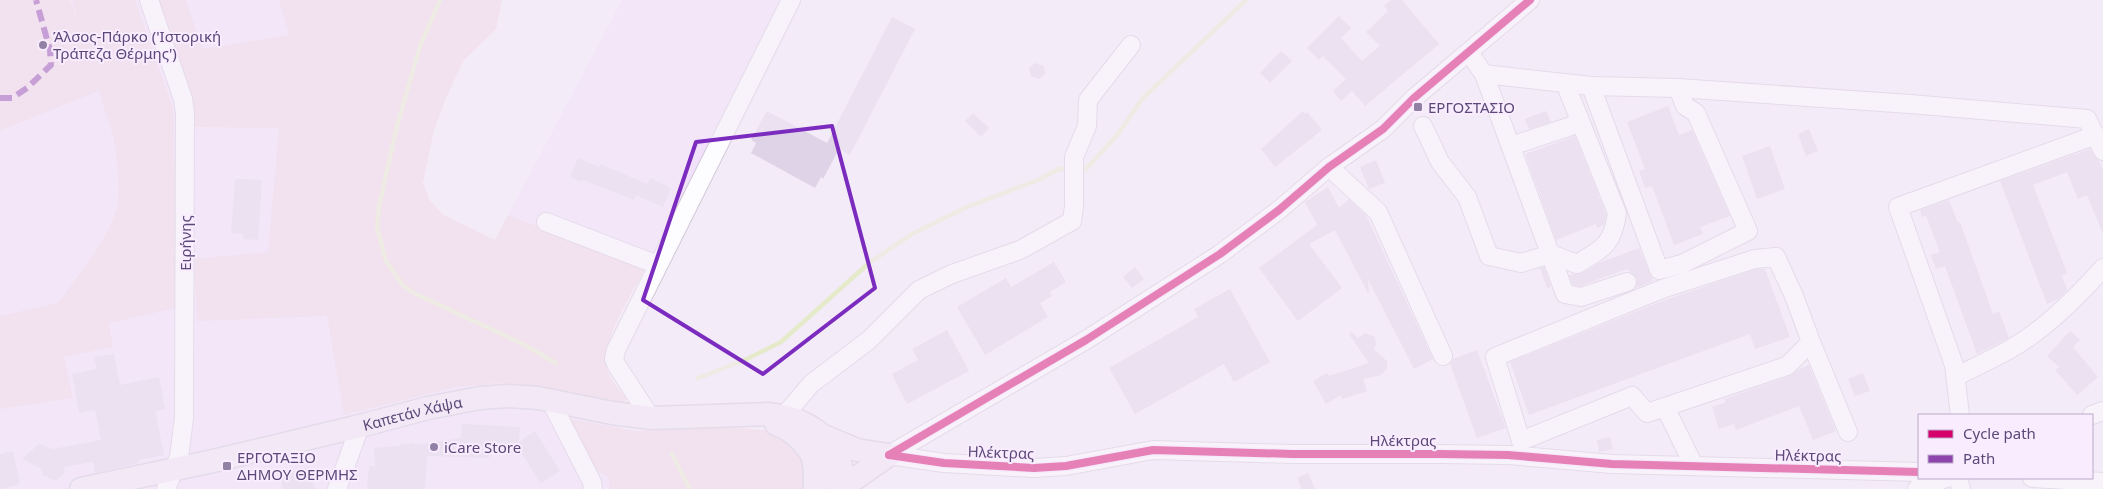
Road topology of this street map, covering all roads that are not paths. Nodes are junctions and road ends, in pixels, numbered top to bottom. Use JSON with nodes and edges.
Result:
{"nodes":[{"id":1,"x":149,"y":0,"type":"edge"},
{"id":2,"x":791,"y":0,"type":"edge"},
{"id":3,"x":1530,"y":0,"type":"edge"},
{"id":4,"x":1131,"y":45,"type":"dead end"},
{"id":5,"x":1469,"y":53,"type":"junction"},
{"id":6,"x":1484,"y":74,"type":"junction"},
{"id":7,"x":1565,"y":83,"type":"junction"},
{"id":8,"x":1591,"y":86,"type":"junction"},
{"id":9,"x":1678,"y":88,"type":"junction"},
{"id":10,"x":1580,"y":123,"type":"junction"},
{"id":11,"x":1424,"y":126,"type":"dead end"},
{"id":12,"x":2100,"y":143,"type":"edge"},
{"id":13,"x":1511,"y":146,"type":"junction"},
{"id":14,"x":1329,"y":167,"type":"junction"},
{"id":15,"x":546,"y":222,"type":"dead end"},
{"id":16,"x":1550,"y":254,"type":"junction"},
{"id":17,"x":658,"y":265,"type":"junction"},
{"id":18,"x":2103,"y":268,"type":"edge"},
{"id":19,"x":1627,"y":282,"type":"dead end"},
{"id":20,"x":1811,"y":342,"type":"junction"},
{"id":21,"x":1442,"y":356,"type":"dead end"},
{"id":22,"x":1957,"y":376,"type":"junction"},
{"id":23,"x":550,"y":400,"type":"junction"},
{"id":24,"x":1665,"y":407,"type":"junction"},
{"id":25,"x":1960,"y":414,"type":"edge"},
{"id":26,"x":748,"y":416,"type":"junction"},
{"id":27,"x":784,"y":416,"type":"junction"},
{"id":28,"x":651,"y":418,"type":"junction"},
{"id":29,"x":360,"y":426,"type":"junction"},
{"id":30,"x":1848,"y":432,"type":"dead end"},
{"id":31,"x":818,"y":444,"type":"junction"},
{"id":32,"x":889,"y":456,"type":"junction"},
{"id":33,"x":1694,"y":466,"type":"junction"},
{"id":34,"x":1918,"y":472,"type":"edge"},
{"id":35,"x":170,"y":479,"type":"edge"},
{"id":36,"x":1943,"y":479,"type":"edge"},
{"id":37,"x":2050,"y":479,"type":"edge"},
{"id":38,"x":2103,"y":482,"type":"edge"},
{"id":39,"x":842,"y":487,"type":"edge"},
{"id":40,"x":81,"y":489,"type":"edge"},
{"id":41,"x":337,"y":489,"type":"edge"},
{"id":42,"x":593,"y":489,"type":"edge"},
{"id":43,"x":815,"y":489,"type":"edge"},
{"id":44,"x":1917,"y":489,"type":"edge"}],
"edges":[{"from":1,"to":35,"type":"street","name":"Ειρήνης"},
{"from":2,"to":17,"type":"street"},
{"from":3,"to":5,"type":"street"},
{"from":4,"to":27,"type":"street"},
{"from":5,"to":6,"type":"street"},
{"from":5,"to":14,"type":"street"},
{"from":6,"to":7,"type":"street"},
{"from":6,"to":13,"type":"street"},
{"from":7,"to":8,"type":"street"},
{"from":7,"to":10,"type":"street"},
{"from":8,"to":9,"type":"street"},
{"from":8,"to":9,"type":"street"},
{"from":9,"to":12,"type":"street"},
{"from":10,"to":13,"type":"street"},
{"from":10,"to":16,"type":"street"},
{"from":11,"to":16,"type":"street"},
{"from":12,"to":22,"type":"street"},
{"from":13,"to":16,"type":"street"},
{"from":14,"to":21,"type":"street"},
{"from":14,"to":32,"type":"street"},
{"from":15,"to":17,"type":"street"},
{"from":16,"to":19,"type":"street"},
{"from":17,"to":28,"type":"street"},
{"from":18,"to":22,"type":"street"},
{"from":20,"to":24,"type":"street"},
{"from":20,"to":24,"type":"street"},
{"from":20,"to":30,"type":"street"},
{"from":22,"to":25,"type":"street"},
{"from":23,"to":28,"type":"main road","name":"Καπετάν Χάψα"},
{"from":23,"to":29,"type":"main road","name":"Καπετάν Χάψα"},
{"from":23,"to":42,"type":"street"},
{"from":24,"to":33,"type":"street"},
{"from":26,"to":27,"type":"main road","name":"Καπετάν Χάψα"},
{"from":26,"to":28,"type":"main road","name":"Καπετάν Χάψα"},
{"from":26,"to":31,"type":"main road","name":"Καπετάν Χάψα"},
{"from":27,"to":31,"type":"main road","name":"Καπετάν Χάψα"},
{"from":29,"to":35,"type":"main road","name":"Καπετάν Χάψα"},
{"from":29,"to":41,"type":"street"},
{"from":31,"to":32,"type":"main road"},
{"from":31,"to":39,"type":"main road","name":"Καπετάν Χάψα"},
{"from":31,"to":43,"type":"main road"},
{"from":32,"to":33,"type":"street","name":"Ηλέκτρας"},
{"from":32,"to":39,"type":"main road"},
{"from":33,"to":34,"type":"street","name":"Ηλέκτρας"},
{"from":35,"to":40,"type":"main road","name":"Καπετάν Χάψα"},
{"from":36,"to":44,"type":"street"},
{"from":37,"to":38,"type":"street"}]}
